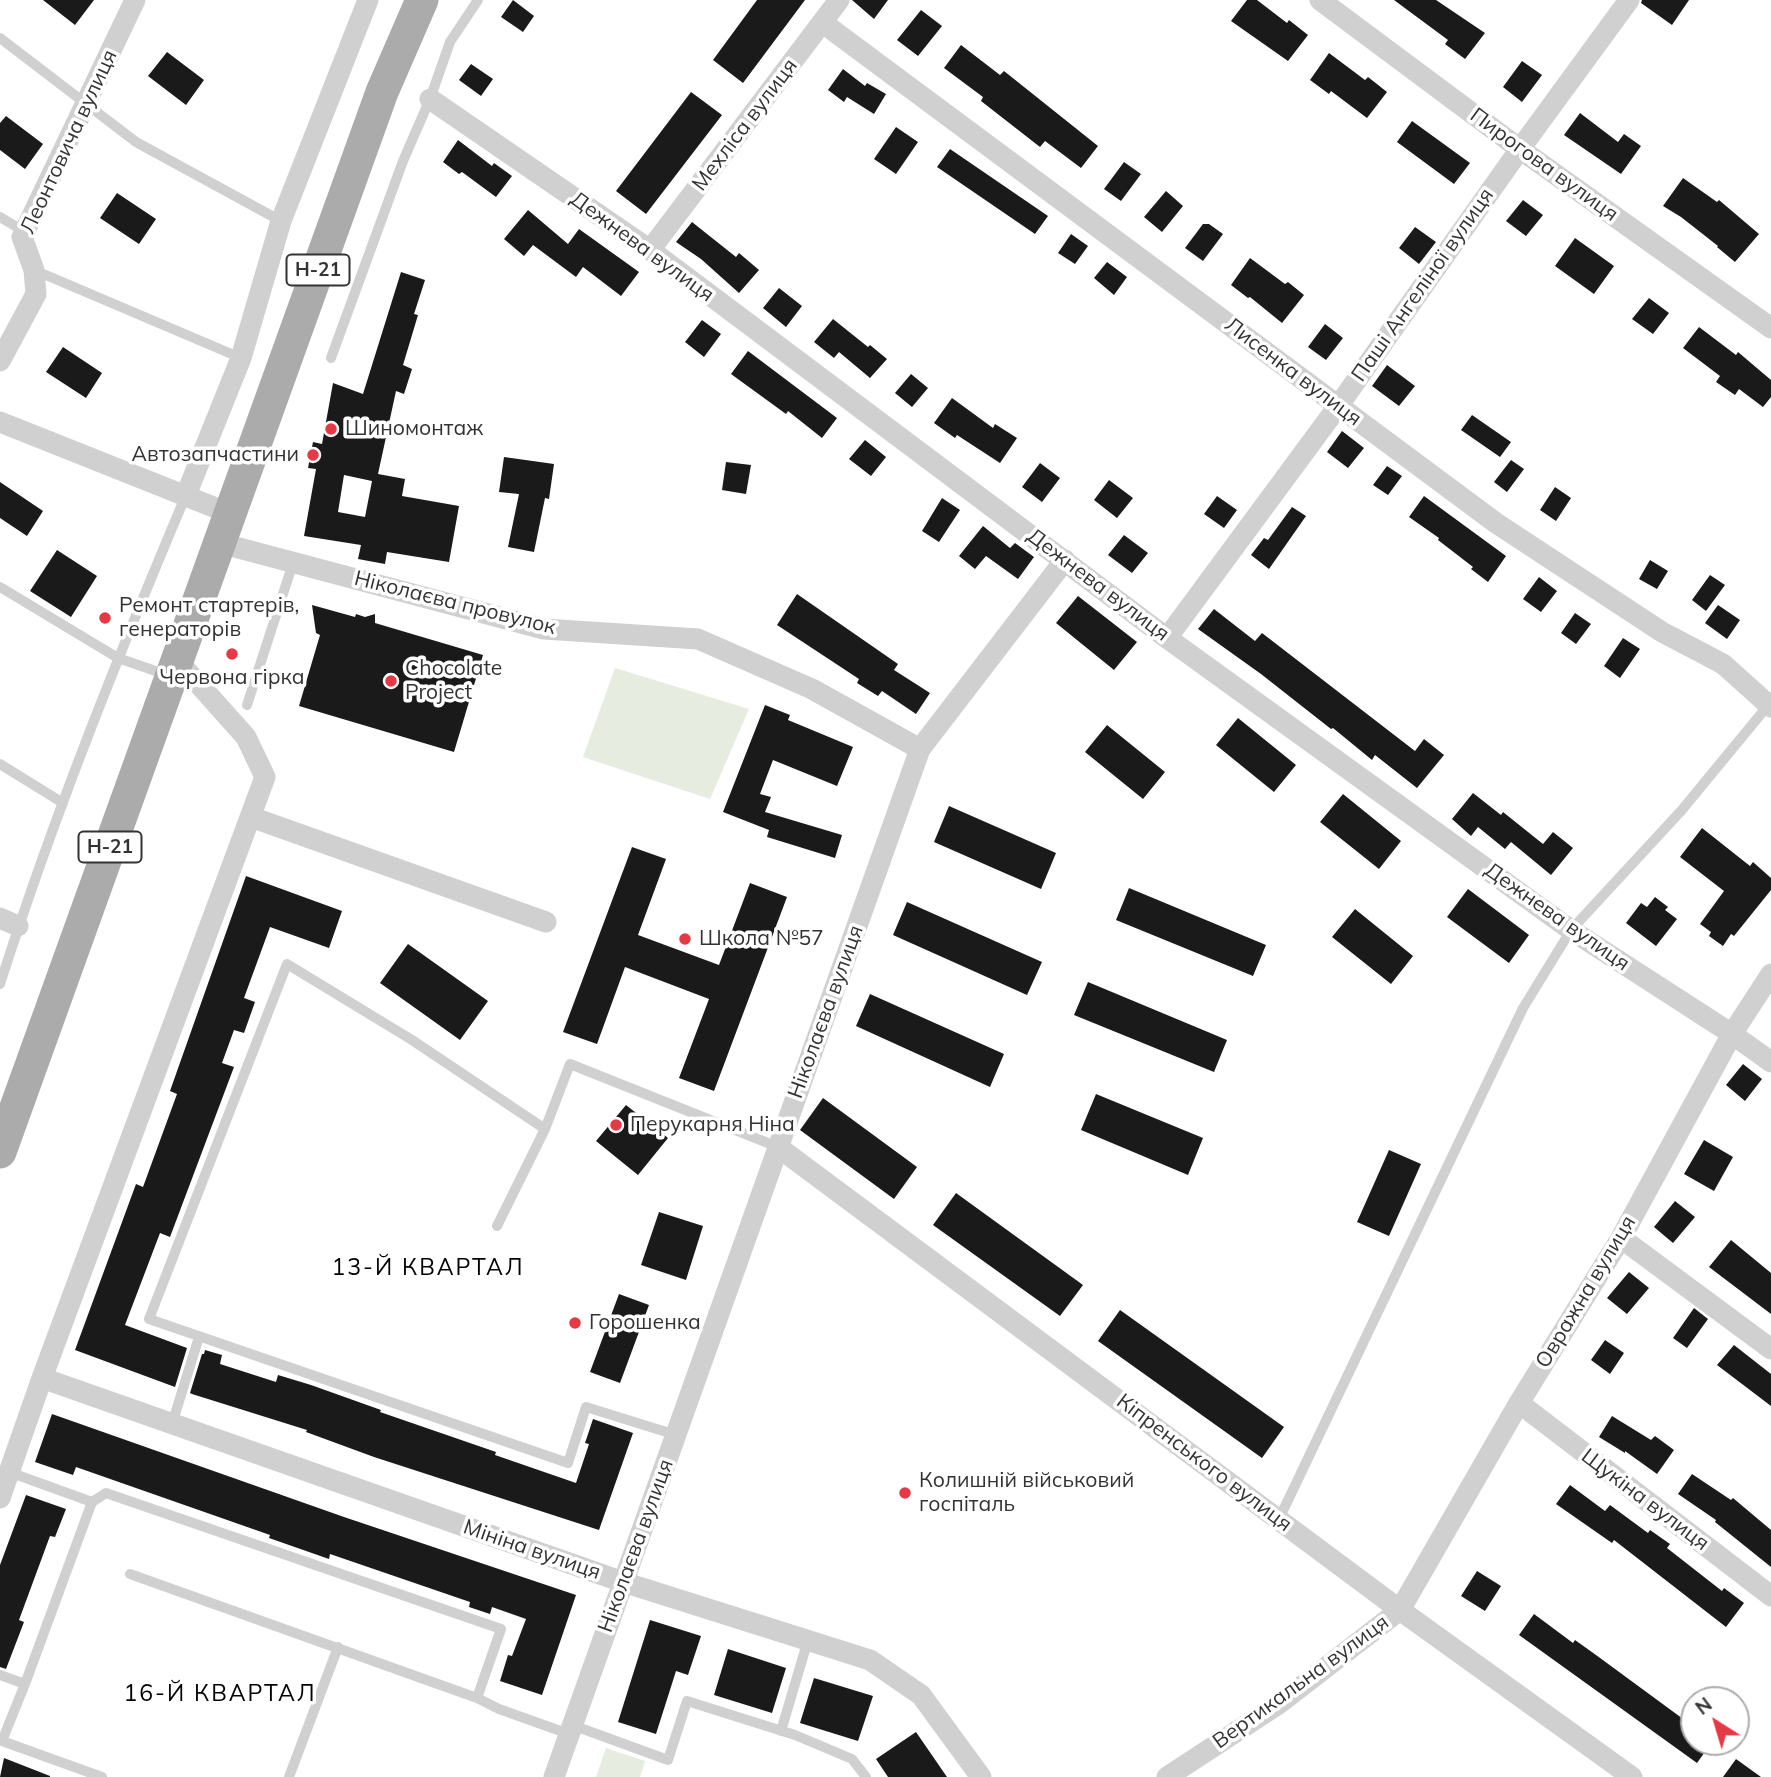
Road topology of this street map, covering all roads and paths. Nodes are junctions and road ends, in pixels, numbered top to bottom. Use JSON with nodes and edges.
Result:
{"nodes":[{"id":1,"x":135,"y":0,"type":"edge"},
{"id":2,"x":368,"y":0,"type":"edge"},
{"id":3,"x":422,"y":0,"type":"edge"},
{"id":4,"x":478,"y":0,"type":"edge"},
{"id":5,"x":839,"y":0,"type":"edge"},
{"id":6,"x":1320,"y":0,"type":"edge"},
{"id":7,"x":1629,"y":0,"type":"edge"},
{"id":8,"x":823,"y":23,"type":"junction"},
{"id":9,"x":0,"y":38,"type":"edge"},
{"id":10,"x":430,"y":99,"type":"junction"},
{"id":11,"x":85,"y":105,"type":"junction"},
{"id":12,"x":1520,"y":149,"type":"junction"},
{"id":13,"x":0,"y":216,"type":"edge"},
{"id":14,"x":281,"y":221,"type":"junction"},
{"id":15,"x":25,"y":232,"type":"junction"},
{"id":16,"x":650,"y":250,"type":"junction"},
{"id":17,"x":34,"y":270,"type":"junction"},
{"id":18,"x":1771,"y":328,"type":"edge"},
{"id":19,"x":242,"y":358,"type":"junction"},
{"id":20,"x":331,"y":358,"type":"dead end"},
{"id":21,"x":0,"y":361,"type":"edge"},
{"id":22,"x":1339,"y":405,"type":"junction"},
{"id":23,"x":0,"y":422,"type":"edge"},
{"id":24,"x":186,"y":495,"type":"junction"},
{"id":25,"x":225,"y":528,"type":"junction"},
{"id":26,"x":1065,"y":560,"type":"junction"},
{"id":27,"x":293,"y":563,"type":"junction"},
{"id":28,"x":0,"y":587,"type":"edge"},
{"id":29,"x":1167,"y":638,"type":"junction"},
{"id":30,"x":118,"y":657,"type":"junction"},
{"id":31,"x":175,"y":668,"type":"junction"},
{"id":32,"x":1770,"y":704,"type":"edge"},
{"id":33,"x":247,"y":705,"type":"dead end"},
{"id":34,"x":920,"y":749,"type":"junction"},
{"id":35,"x":0,"y":764,"type":"edge"},
{"id":36,"x":63,"y":803,"type":"junction"},
{"id":37,"x":251,"y":817,"type":"junction"},
{"id":38,"x":9,"y":922,"type":"edge"},
{"id":39,"x":546,"y":922,"type":"dead end"},
{"id":40,"x":1571,"y":930,"type":"junction"},
{"id":41,"x":1771,"y":974,"type":"edge"},
{"id":42,"x":0,"y":984,"type":"edge"},
{"id":43,"x":1732,"y":1034,"type":"junction"},
{"id":44,"x":1771,"y":1062,"type":"edge"},
{"id":45,"x":10,"y":1095,"type":"edge"},
{"id":46,"x":545,"y":1129,"type":"junction"},
{"id":47,"x":778,"y":1147,"type":"junction"},
{"id":48,"x":0,"y":1152,"type":"edge"},
{"id":49,"x":497,"y":1226,"type":"dead end"},
{"id":50,"x":1620,"y":1238,"type":"junction"},
{"id":51,"x":199,"y":1337,"type":"junction"},
{"id":52,"x":1771,"y":1349,"type":"edge"},
{"id":53,"x":42,"y":1378,"type":"junction"},
{"id":54,"x":1519,"y":1403,"type":"junction"},
{"id":55,"x":172,"y":1424,"type":"junction"},
{"id":56,"x":676,"y":1434,"type":"junction"},
{"id":57,"x":9,"y":1472,"type":"junction"},
{"id":58,"x":0,"y":1498,"type":"edge"},
{"id":59,"x":92,"y":1502,"type":"junction"},
{"id":60,"x":1279,"y":1519,"type":"junction"},
{"id":61,"x":130,"y":1574,"type":"dead end"},
{"id":62,"x":623,"y":1582,"type":"junction"},
{"id":63,"x":1771,"y":1596,"type":"edge"},
{"id":64,"x":1400,"y":1610,"type":"junction"},
{"id":65,"x":808,"y":1640,"type":"junction"},
{"id":66,"x":338,"y":1647,"type":"junction"},
{"id":67,"x":0,"y":1675,"type":"edge"},
{"id":68,"x":25,"y":1684,"type":"junction"},
{"id":69,"x":477,"y":1698,"type":"junction"},
{"id":70,"x":570,"y":1729,"type":"junction"},
{"id":71,"x":781,"y":1731,"type":"junction"},
{"id":72,"x":102,"y":1777,"type":"edge"},
{"id":73,"x":289,"y":1777,"type":"edge"},
{"id":74,"x":554,"y":1777,"type":"edge"},
{"id":75,"x":866,"y":1777,"type":"edge"},
{"id":76,"x":981,"y":1777,"type":"edge"},
{"id":77,"x":1167,"y":1777,"type":"edge"},
{"id":78,"x":1632,"y":1777,"type":"edge"}],
"edges":[{"from":1,"to":11,"type":"street","name":"Леонтовича вулиця"},
{"from":2,"to":14,"type":"street"},
{"from":3,"to":25,"type":"main road","number":"Н-21"},
{"from":4,"to":10,"type":"lane"},
{"from":5,"to":8,"type":"street","name":"Мехліса вулиця"},
{"from":6,"to":12,"type":"street","name":"Пирогова вулиця"},
{"from":7,"to":12,"type":"street","name":"Паші Ангеліної вулиця"},
{"from":8,"to":16,"type":"street","name":"Мехліса вулиця"},
{"from":8,"to":22,"type":"street","name":"Лисенка вулиця"},
{"from":9,"to":11,"type":"lane"},
{"from":10,"to":16,"type":"street","name":"Дежнева вулиця"},
{"from":10,"to":20,"type":"lane"},
{"from":11,"to":14,"type":"lane"},
{"from":11,"to":15,"type":"street","name":"Леонтовича вулиця"},
{"from":12,"to":18,"type":"street","name":"Пирогова вулиця"},
{"from":12,"to":22,"type":"street","name":"Паші Ангеліної вулиця"},
{"from":13,"to":15,"type":"lane"},
{"from":14,"to":19,"type":"street"},
{"from":15,"to":17,"type":"street","name":"Леонтовича вулиця"},
{"from":16,"to":26,"type":"street","name":"Дежнева вулиця"},
{"from":17,"to":19,"type":"lane"},
{"from":17,"to":21,"type":"street","name":"Леонтовича вулиця"},
{"from":19,"to":24,"type":"street"},
{"from":22,"to":29,"type":"street","name":"Паші Ангеліної вулиця"},
{"from":22,"to":32,"type":"street","name":"Лисенка вулиця"},
{"from":23,"to":24,"type":"street"},
{"from":24,"to":25,"type":"street"},
{"from":24,"to":30,"type":"lane"},
{"from":25,"to":27,"type":"street","name":"Ніколаєва провулок"},
{"from":25,"to":31,"type":"main road","number":"Н-21"},
{"from":26,"to":29,"type":"street","name":"Дежнева вулиця"},
{"from":26,"to":34,"type":"street","name":"Ніколаєва вулиця"},
{"from":27,"to":33,"type":"lane"},
{"from":27,"to":34,"type":"street","name":"Ніколаєва провулок"},
{"from":28,"to":30,"type":"lane"},
{"from":29,"to":40,"type":"street","name":"Дежнева вулиця"},
{"from":30,"to":31,"type":"lane"},
{"from":30,"to":36,"type":"lane"},
{"from":31,"to":37,"type":"street"},
{"from":31,"to":45,"type":"main road","number":"Н-21"},
{"from":32,"to":40,"type":"lane"},
{"from":34,"to":47,"type":"street","name":"Ніколаєва вулиця"},
{"from":35,"to":36,"type":"lane"},
{"from":36,"to":38,"type":"lane"},
{"from":37,"to":39,"type":"street"},
{"from":37,"to":53,"type":"street"},
{"from":38,"to":42,"type":"lane"},
{"from":40,"to":43,"type":"street","name":"Дежнева вулиця"},
{"from":40,"to":60,"type":"lane"},
{"from":41,"to":43,"type":"street","name":"Овражна вулиця"},
{"from":43,"to":44,"type":"street","name":"Дежнева вулиця"},
{"from":43,"to":50,"type":"street","name":"Овражна вулиця"},
{"from":45,"to":48,"type":"main road","number":"Н-21"},
{"from":46,"to":47,"type":"lane"},
{"from":46,"to":49,"type":"lane"},
{"from":46,"to":51,"type":"lane"},
{"from":47,"to":56,"type":"street","name":"Ніколаєва вулиця"},
{"from":47,"to":60,"type":"street","name":"Кіпренського вулиця"},
{"from":50,"to":52,"type":"street"},
{"from":50,"to":54,"type":"street","name":"Овражна вулиця"},
{"from":51,"to":55,"type":"lane"},
{"from":51,"to":56,"type":"lane"},
{"from":53,"to":55,"type":"street","name":"Мініна вулиця"},
{"from":53,"to":57,"type":"street"},
{"from":54,"to":63,"type":"street","name":"Щукіна вулиця"},
{"from":54,"to":64,"type":"street","name":"Овражна вулиця"},
{"from":55,"to":62,"type":"street","name":"Мініна вулиця"},
{"from":56,"to":62,"type":"street","name":"Ніколаєва вулиця"},
{"from":57,"to":58,"type":"street"},
{"from":57,"to":59,"type":"lane"},
{"from":59,"to":68,"type":"lane"},
{"from":59,"to":69,"type":"lane"},
{"from":60,"to":64,"type":"street","name":"Кіпренського вулиця"},
{"from":61,"to":66,"type":"lane"},
{"from":62,"to":65,"type":"street","name":"Мініна вулиця"},
{"from":62,"to":70,"type":"street","name":"Ніколаєва вулиця"},
{"from":64,"to":77,"type":"street","name":"Вертикальна вулиця"},
{"from":64,"to":78,"type":"street","name":"Кіпренського вулиця"},
{"from":65,"to":71,"type":"lane"},
{"from":65,"to":76,"type":"street","name":"Мініна вулиця"},
{"from":66,"to":69,"type":"lane"},
{"from":66,"to":73,"type":"lane"},
{"from":67,"to":68,"type":"lane"},
{"from":68,"to":72,"type":"lane"},
{"from":69,"to":70,"type":"lane"},
{"from":70,"to":71,"type":"lane"},
{"from":70,"to":74,"type":"street","name":"Ніколаєва вулиця"},
{"from":71,"to":75,"type":"lane"}]}
